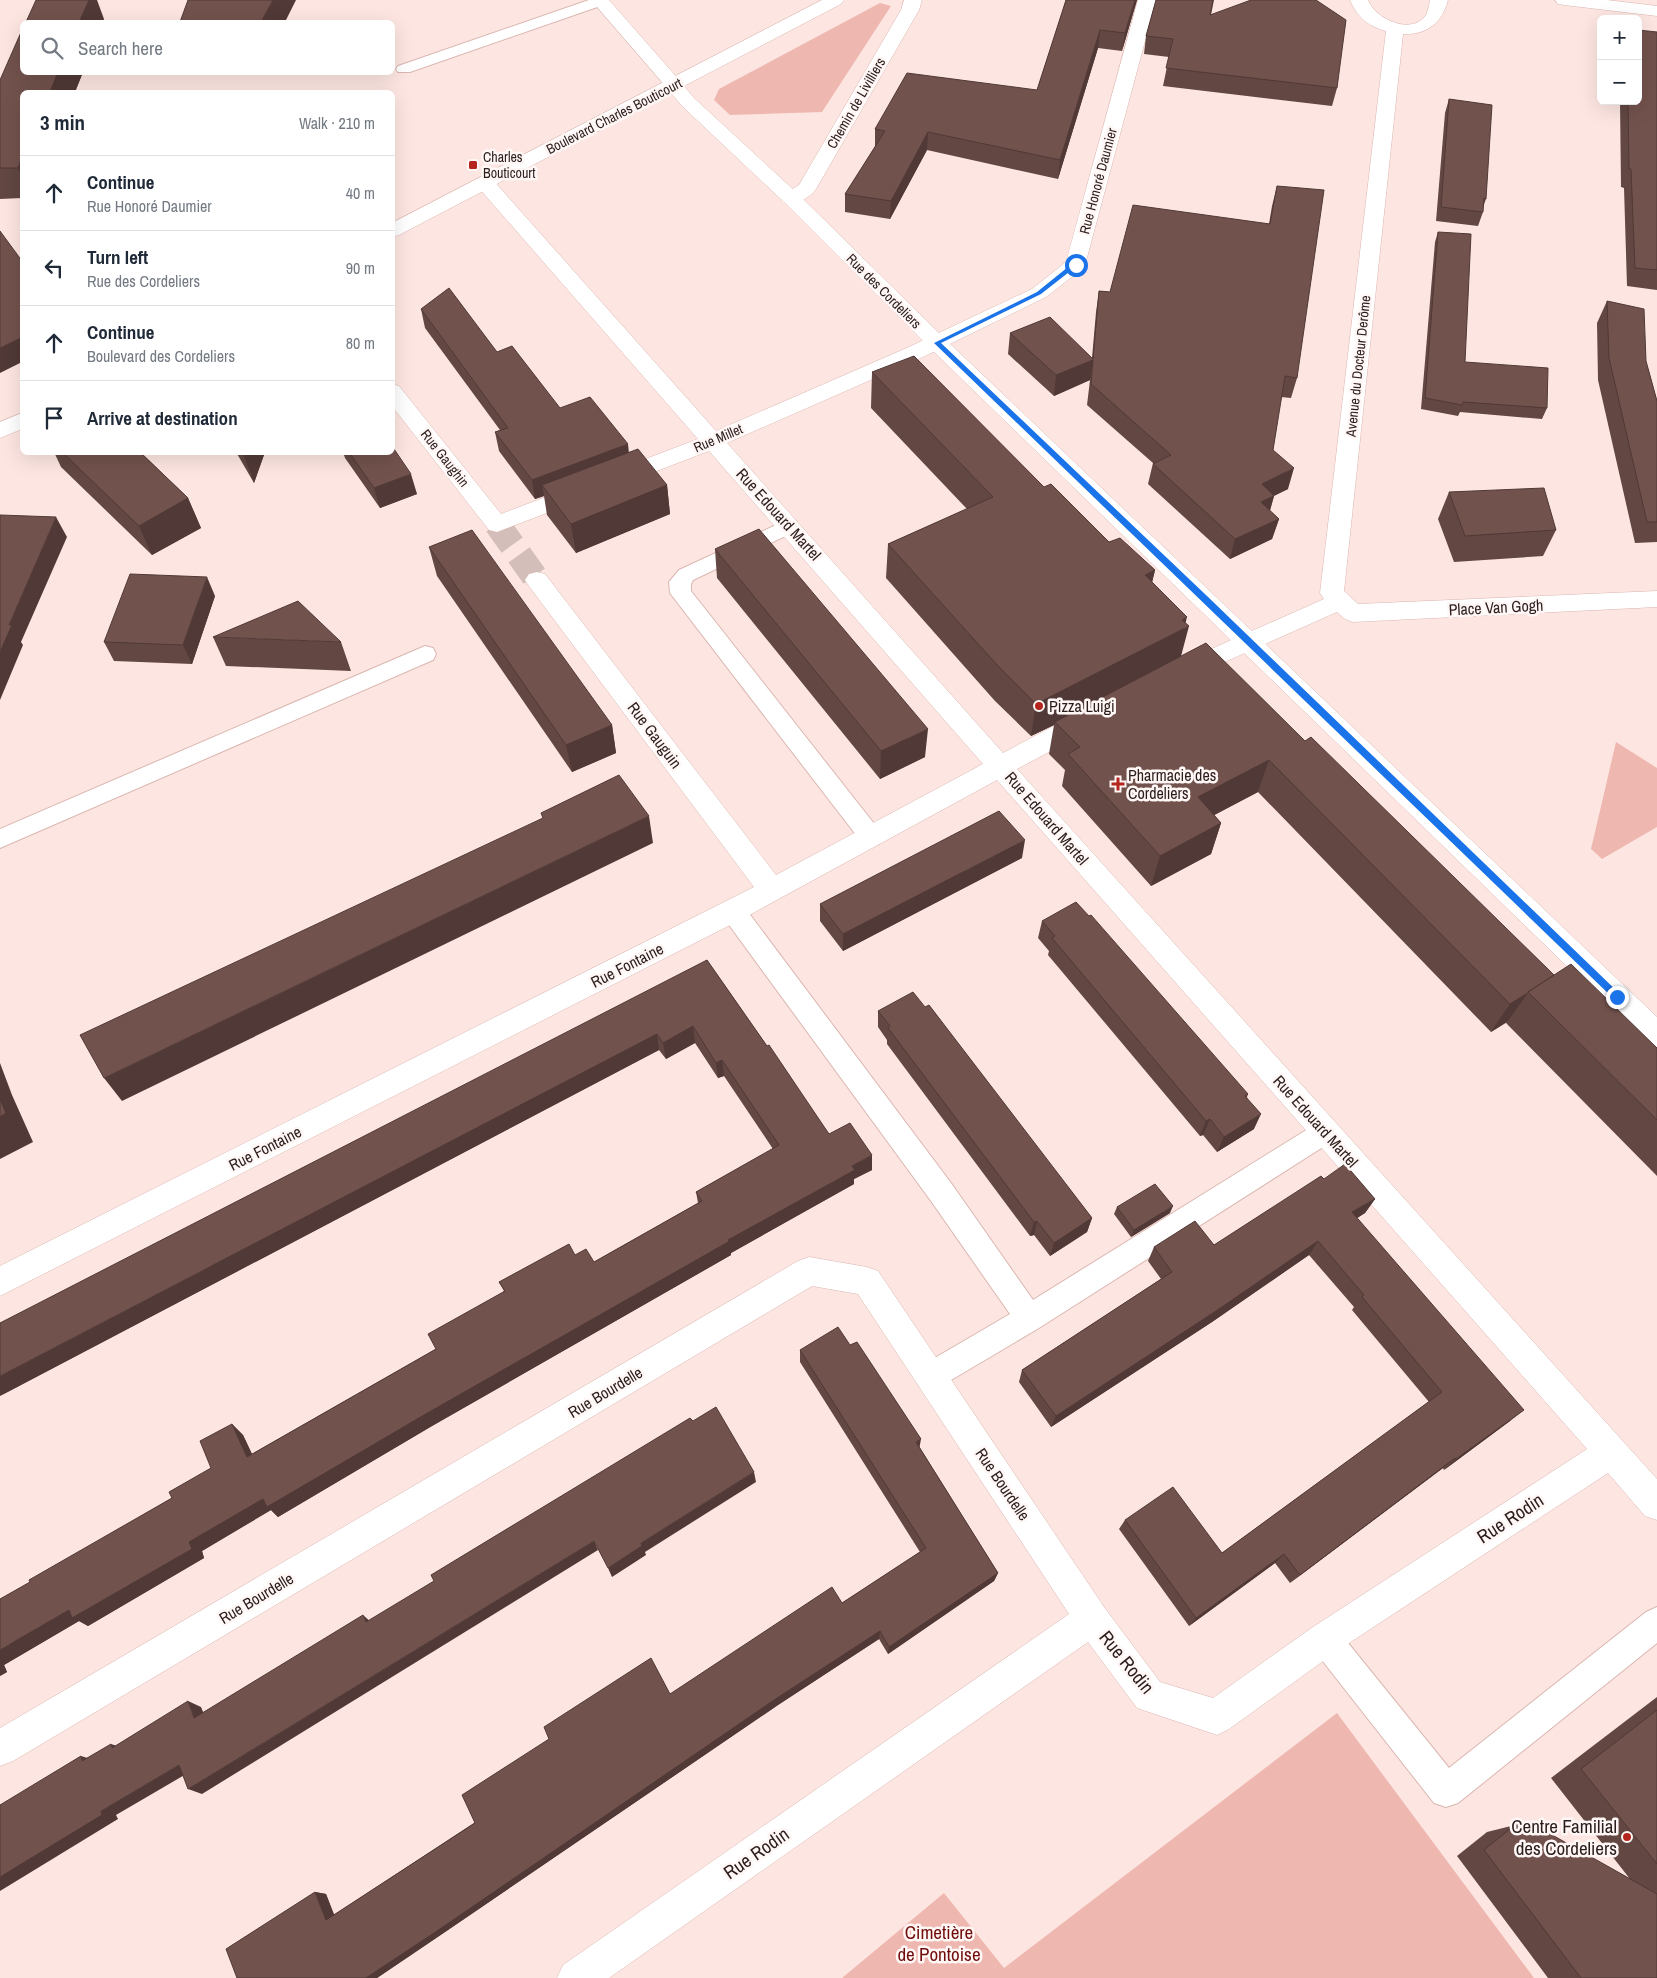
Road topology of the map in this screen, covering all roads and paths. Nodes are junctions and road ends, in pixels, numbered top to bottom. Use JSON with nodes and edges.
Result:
{"nodes":[{"id":1,"x":600,"y":0,"type":"edge"},
{"id":2,"x":835,"y":0,"type":"edge"},
{"id":3,"x":913,"y":0,"type":"edge"},
{"id":4,"x":1148,"y":0,"type":"edge"},
{"id":5,"x":1359,"y":0,"type":"edge"},
{"id":6,"x":1439,"y":0,"type":"edge"},
{"id":7,"x":1564,"y":0,"type":"edge"},
{"id":8,"x":1657,"y":11,"type":"edge"},
{"id":9,"x":1395,"y":28,"type":"junction"},
{"id":10,"x":404,"y":69,"type":"dead end"},
{"id":11,"x":674,"y":85,"type":"junction"},
{"id":12,"x":485,"y":182,"type":"junction"},
{"id":13,"x":790,"y":198,"type":"junction"},
{"id":14,"x":395,"y":229,"type":"edge"},
{"id":15,"x":937,"y":343,"type":"junction"},
{"id":16,"x":395,"y":395,"type":"edge"},
{"id":17,"x":20,"y":421,"type":"edge"},
{"id":18,"x":0,"y":431,"type":"edge"},
{"id":19,"x":713,"y":441,"type":"junction"},
{"id":20,"x":497,"y":524,"type":"joint"},
{"id":21,"x":789,"y":526,"type":"junction"},
{"id":22,"x":537,"y":580,"type":"tunnel mouth"},
{"id":23,"x":1657,"y":599,"type":"edge"},
{"id":24,"x":1340,"y":601,"type":"junction"},
{"id":25,"x":1249,"y":641,"type":"junction"},
{"id":26,"x":425,"y":654,"type":"dead end"},
{"id":27,"x":1159,"y":684,"type":"edge"},
{"id":28,"x":1107,"y":710,"type":"edge"},
{"id":29,"x":1002,"y":766,"type":"junction"},
{"id":30,"x":871,"y":837,"type":"junction"},
{"id":31,"x":0,"y":839,"type":"edge"},
{"id":32,"x":772,"y":890,"type":"junction"},
{"id":33,"x":734,"y":911,"type":"junction"},
{"id":34,"x":1657,"y":1035,"type":"edge"},
{"id":35,"x":1325,"y":1132,"type":"junction"},
{"id":36,"x":0,"y":1282,"type":"edge"},
{"id":37,"x":1029,"y":1318,"type":"junction"},
{"id":38,"x":931,"y":1376,"type":"junction"},
{"id":39,"x":1611,"y":1452,"type":"junction"},
{"id":40,"x":1657,"y":1504,"type":"edge"},
{"id":41,"x":1092,"y":1619,"type":"junction"},
{"id":42,"x":1657,"y":1623,"type":"edge"},
{"id":43,"x":1325,"y":1639,"type":"junction"},
{"id":44,"x":0,"y":1748,"type":"edge"},
{"id":45,"x":576,"y":1978,"type":"edge"}],
"edges":[{"from":1,"to":10,"type":"lane"},
{"from":1,"to":11,"type":"street","name":"Rue des Cordeliers"},
{"from":2,"to":11,"type":"street","name":"Boulevard Charles Bouticourt"},
{"from":3,"to":13,"type":"street","name":"Chemin de Livilliers"},
{"from":4,"to":15,"type":"street","name":"Rue Honoré Daumier"},
{"from":5,"to":9,"type":"street"},
{"from":6,"to":9,"type":"street"},
{"from":7,"to":8,"type":"street"},
{"from":9,"to":24,"type":"street","name":"Avenue du Docteur Derôme"},
{"from":11,"to":12,"type":"street","name":"Boulevard Charles Bouticourt"},
{"from":11,"to":13,"type":"street","name":"Rue des Cordeliers"},
{"from":12,"to":14,"type":"street","name":"Boulevard Charles Bouticourt"},
{"from":12,"to":19,"type":"street","name":"Rue Edouard Martel"},
{"from":13,"to":15,"type":"street","name":"Rue des Cordeliers"},
{"from":15,"to":19,"type":"street","name":"Rue Millet"},
{"from":15,"to":25,"type":"street","name":"Rue des Cordeliers"},
{"from":16,"to":20,"type":"street","name":"Rue Gaughin"},
{"from":17,"to":18,"type":"street"},
{"from":19,"to":20,"type":"street","name":"Rue Millet"},
{"from":19,"to":21,"type":"street","name":"Rue Edouard Martel"},
{"from":21,"to":29,"type":"street","name":"Rue Edouard Martel"},
{"from":21,"to":30,"type":"lane"},
{"from":22,"to":32,"type":"street","name":"Rue Gauguin"},
{"from":23,"to":24,"type":"street","name":"Place Van Gogh"},
{"from":24,"to":25,"type":"street"},
{"from":25,"to":27,"type":"street"},
{"from":25,"to":34,"type":"street","name":"Rue des Cordeliers"},
{"from":26,"to":31,"type":"lane"},
{"from":28,"to":29,"type":"street","name":"Rue Fontaine"},
{"from":29,"to":30,"type":"street","name":"Rue Fontaine"},
{"from":29,"to":35,"type":"street","name":"Rue Edouard Martel"},
{"from":30,"to":32,"type":"street","name":"Rue Fontaine"},
{"from":32,"to":33,"type":"street","name":"Rue Fontaine"},
{"from":33,"to":36,"type":"street","name":"Rue Fontaine"},
{"from":33,"to":37,"type":"lane"},
{"from":35,"to":37,"type":"lane"},
{"from":35,"to":39,"type":"street","name":"Rue Edouard Martel"},
{"from":37,"to":38,"type":"lane"},
{"from":38,"to":41,"type":"street","name":"Rue Bourdelle"},
{"from":38,"to":44,"type":"street","name":"Rue Bourdelle"},
{"from":39,"to":40,"type":"street"},
{"from":39,"to":43,"type":"street","name":"Rue Rodin"},
{"from":41,"to":43,"type":"street","name":"Rue Rodin"},
{"from":41,"to":45,"type":"street","name":"Rue Rodin"},
{"from":42,"to":43,"type":"lane"}]}
